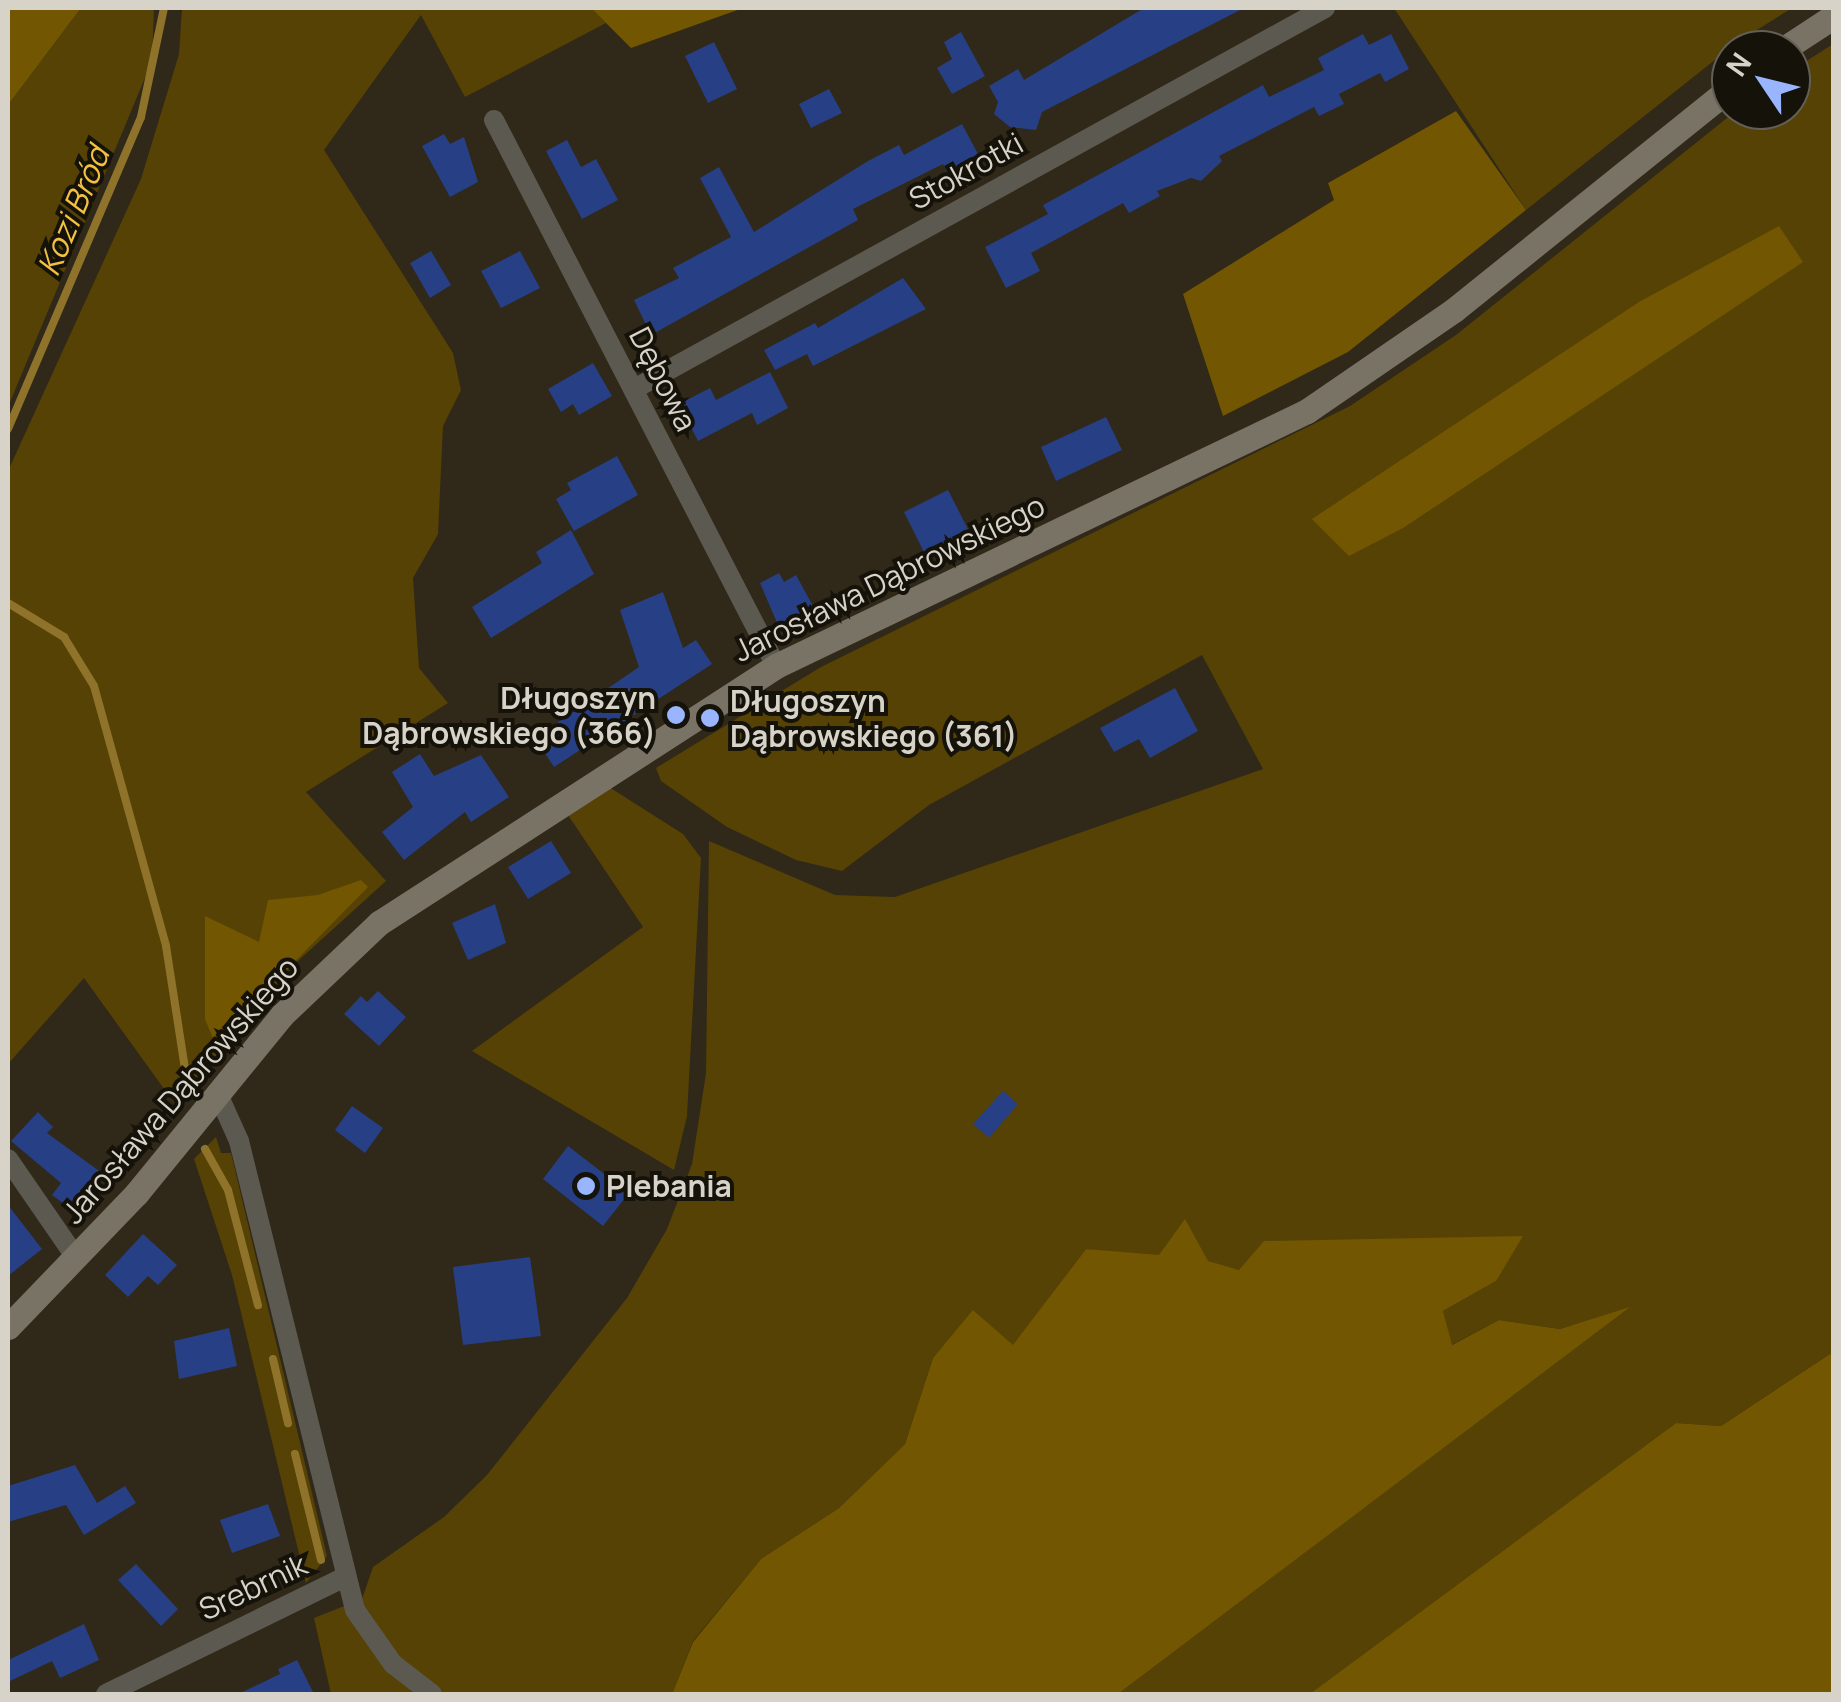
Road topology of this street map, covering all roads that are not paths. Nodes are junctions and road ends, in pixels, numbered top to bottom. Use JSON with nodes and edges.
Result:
{"nodes":[{"id":1,"x":1325,"y":8,"type":"edge"},
{"id":2,"x":1834,"y":16,"type":"edge"},
{"id":3,"x":1811,"y":31,"type":"edge"},
{"id":4,"x":1711,"y":103,"type":"edge"},
{"id":5,"x":494,"y":120,"type":"dead end"},
{"id":6,"x":636,"y":388,"type":"junction"},
{"id":7,"x":776,"y":666,"type":"junction"},
{"id":8,"x":217,"y":1092,"type":"junction"},
{"id":9,"x":8,"y":1160,"type":"edge"},
{"id":10,"x":77,"y":1259,"type":"junction"},
{"id":11,"x":8,"y":1328,"type":"edge"},
{"id":12,"x":345,"y":1577,"type":"junction"},
{"id":13,"x":106,"y":1694,"type":"edge"},
{"id":14,"x":432,"y":1694,"type":"edge"}],
"edges":[{"from":1,"to":6,"type":"street","name":"Stokrotki"},
{"from":2,"to":3,"type":"street"},
{"from":4,"to":7,"type":"street","name":"Jarosława Dąbrowskiego"},
{"from":5,"to":6,"type":"street","name":"Dębowa"},
{"from":6,"to":7,"type":"street","name":"Dębowa"},
{"from":7,"to":8,"type":"street","name":"Jarosława Dąbrowskiego"},
{"from":8,"to":10,"type":"street","name":"Jarosława Dąbrowskiego"},
{"from":8,"to":12,"type":"street"},
{"from":9,"to":10,"type":"street"},
{"from":10,"to":11,"type":"street","name":"Jarosława Dąbrowskiego"},
{"from":12,"to":13,"type":"street","name":"Srebrnik"},
{"from":12,"to":14,"type":"street","name":"Srebrnik"}]}
